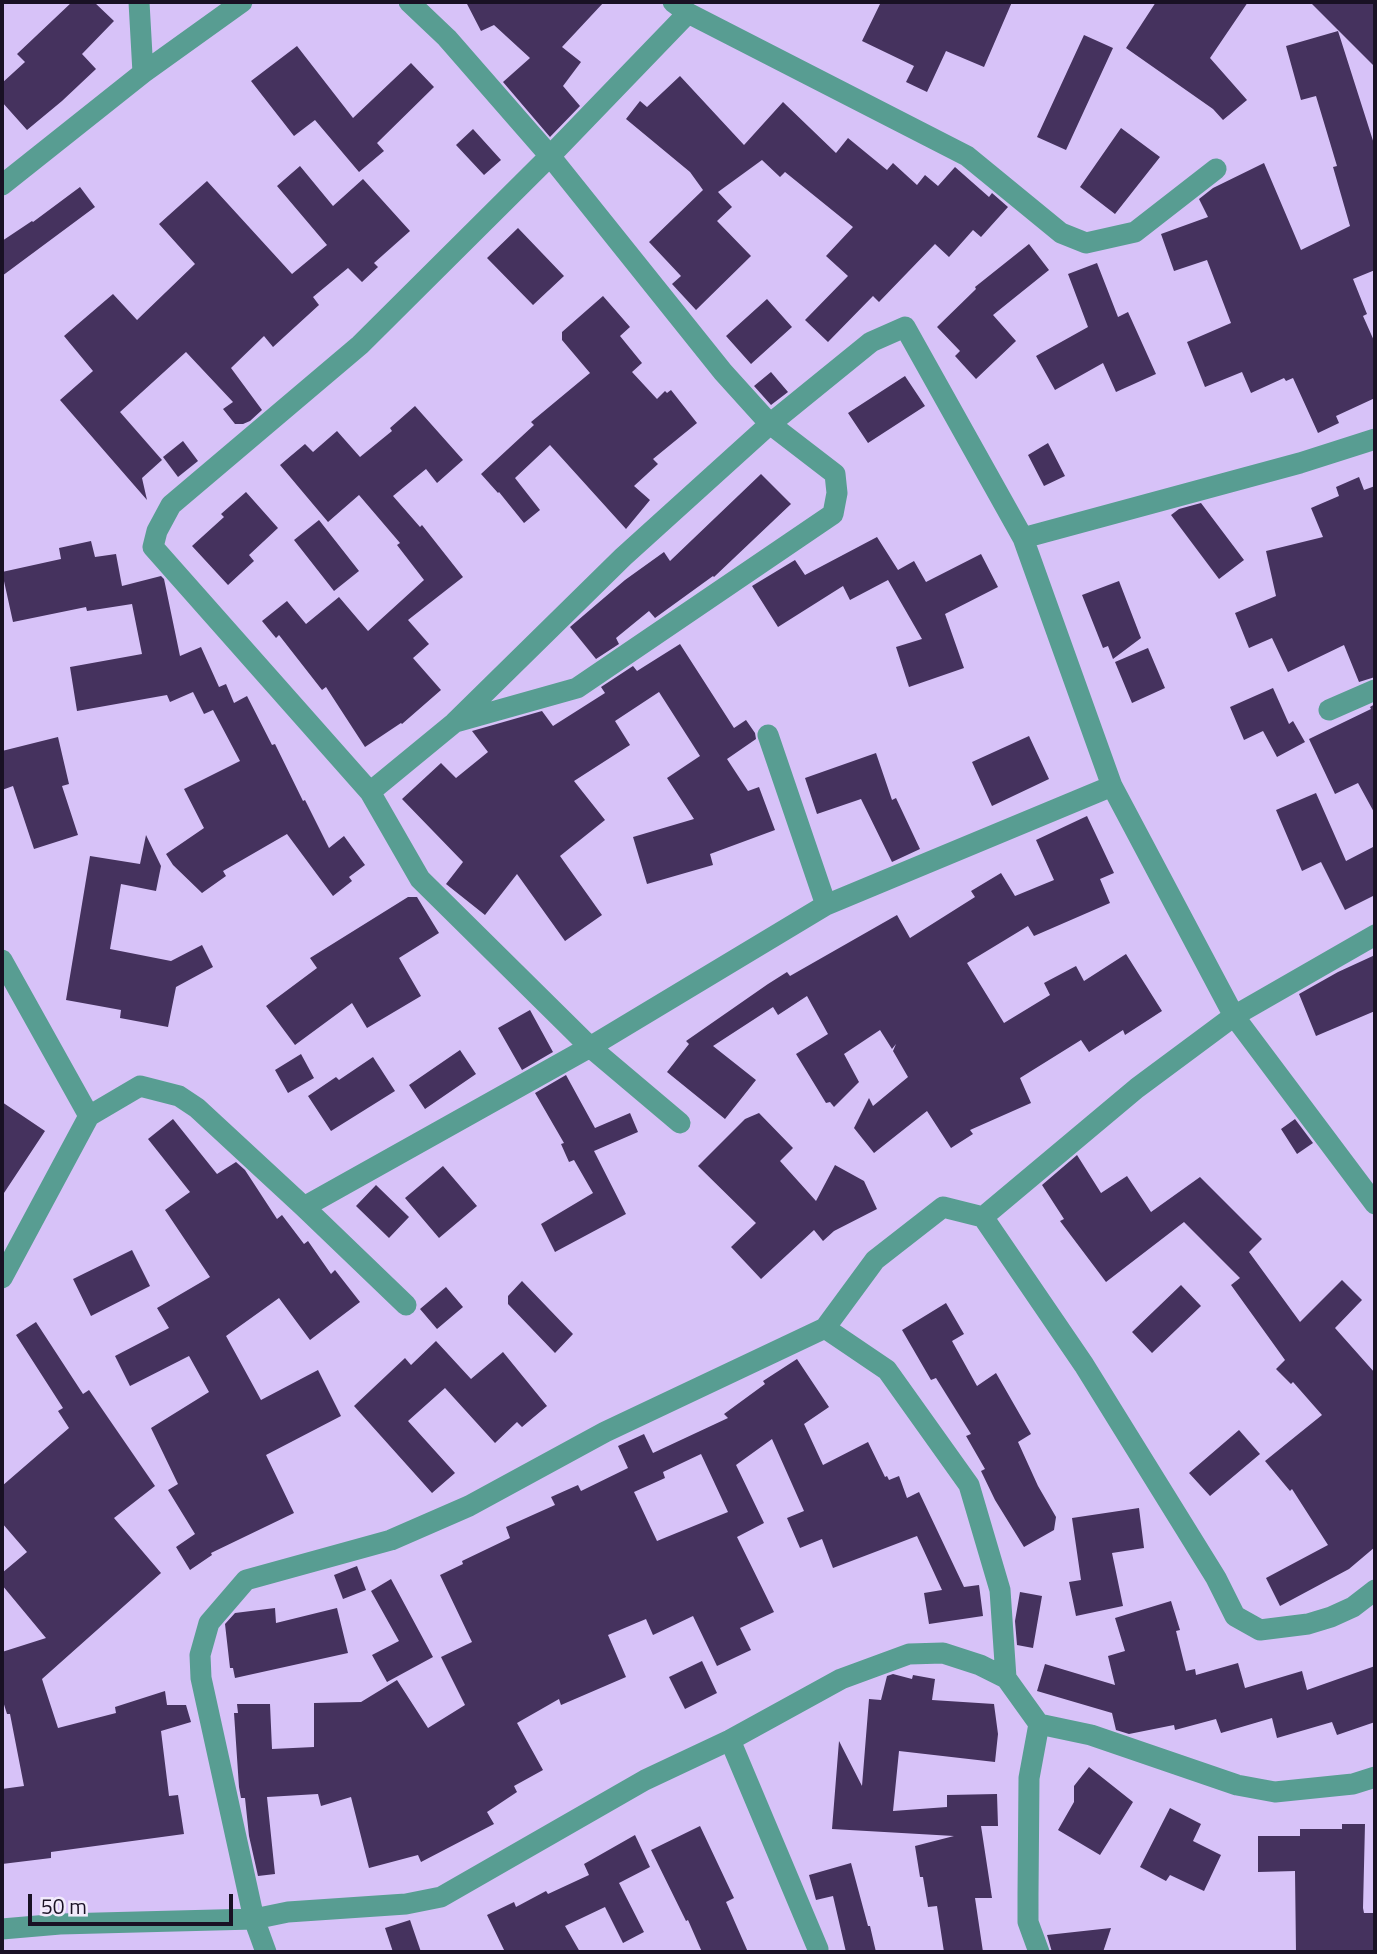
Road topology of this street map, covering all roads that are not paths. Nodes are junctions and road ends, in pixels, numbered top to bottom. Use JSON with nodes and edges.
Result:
{"nodes":[{"id":1,"x":139,"y":2,"type":"edge"},
{"id":2,"x":242,"y":2,"type":"edge"},
{"id":3,"x":409,"y":2,"type":"edge"},
{"id":4,"x":680,"y":7,"type":"edge"},
{"id":5,"x":143,"y":73,"type":"junction"},
{"id":6,"x":550,"y":156,"type":"junction"},
{"id":7,"x":1216,"y":169,"type":"dead end"},
{"id":8,"x":2,"y":185,"type":"edge"},
{"id":9,"x":770,"y":424,"type":"junction"},
{"id":10,"x":1375,"y":439,"type":"edge"},
{"id":11,"x":1023,"y":538,"type":"junction"},
{"id":12,"x":1375,"y":690,"type":"edge"},
{"id":13,"x":1329,"y":710,"type":"dead end"},
{"id":14,"x":454,"y":723,"type":"junction"},
{"id":15,"x":768,"y":735,"type":"dead end"},
{"id":16,"x":1112,"y":786,"type":"junction"},
{"id":17,"x":370,"y":792,"type":"junction"},
{"id":18,"x":826,"y":905,"type":"junction"},
{"id":19,"x":1375,"y":936,"type":"edge"},
{"id":20,"x":2,"y":960,"type":"edge"},
{"id":21,"x":1234,"y":1016,"type":"junction"},
{"id":22,"x":590,"y":1047,"type":"junction"},
{"id":23,"x":89,"y":1116,"type":"junction"},
{"id":24,"x":680,"y":1123,"type":"dead end"},
{"id":25,"x":1375,"y":1204,"type":"edge"},
{"id":26,"x":304,"y":1207,"type":"junction"},
{"id":27,"x":984,"y":1216,"type":"junction"},
{"id":28,"x":2,"y":1278,"type":"edge"},
{"id":29,"x":405,"y":1305,"type":"dead end"},
{"id":30,"x":825,"y":1328,"type":"junction"},
{"id":31,"x":1375,"y":1590,"type":"edge"},
{"id":32,"x":1006,"y":1678,"type":"junction"},
{"id":33,"x":1039,"y":1724,"type":"junction"},
{"id":34,"x":730,"y":1740,"type":"junction"},
{"id":35,"x":1375,"y":1777,"type":"edge"},
{"id":36,"x":254,"y":1919,"type":"junction"},
{"id":37,"x":2,"y":1929,"type":"edge"},
{"id":38,"x":818,"y":1950,"type":"dead end"},
{"id":39,"x":266,"y":1952,"type":"edge"},
{"id":40,"x":1039,"y":1952,"type":"edge"}],
"edges":[{"from":1,"to":5,"type":"street"},
{"from":2,"to":5,"type":"street"},
{"from":3,"to":6,"type":"street"},
{"from":4,"to":6,"type":"street"},
{"from":4,"to":7,"type":"street"},
{"from":5,"to":8,"type":"street"},
{"from":6,"to":9,"type":"street"},
{"from":6,"to":17,"type":"street"},
{"from":9,"to":11,"type":"street"},
{"from":9,"to":14,"type":"street"},
{"from":9,"to":14,"type":"street"},
{"from":10,"to":11,"type":"street"},
{"from":11,"to":16,"type":"street"},
{"from":12,"to":13,"type":"street"},
{"from":14,"to":17,"type":"street"},
{"from":15,"to":18,"type":"street"},
{"from":16,"to":18,"type":"street"},
{"from":16,"to":21,"type":"street"},
{"from":17,"to":22,"type":"street"},
{"from":18,"to":22,"type":"street"},
{"from":19,"to":21,"type":"street"},
{"from":20,"to":23,"type":"street"},
{"from":21,"to":25,"type":"street"},
{"from":21,"to":27,"type":"street"},
{"from":22,"to":24,"type":"street"},
{"from":22,"to":26,"type":"street"},
{"from":23,"to":26,"type":"street"},
{"from":23,"to":28,"type":"street"},
{"from":26,"to":29,"type":"street"},
{"from":27,"to":30,"type":"street"},
{"from":27,"to":31,"type":"street"},
{"from":30,"to":32,"type":"street"},
{"from":30,"to":36,"type":"street"},
{"from":32,"to":33,"type":"street"},
{"from":32,"to":34,"type":"street"},
{"from":33,"to":35,"type":"street"},
{"from":33,"to":40,"type":"street"},
{"from":34,"to":36,"type":"street"},
{"from":34,"to":38,"type":"street"},
{"from":36,"to":37,"type":"street"},
{"from":36,"to":39,"type":"street"}]}
